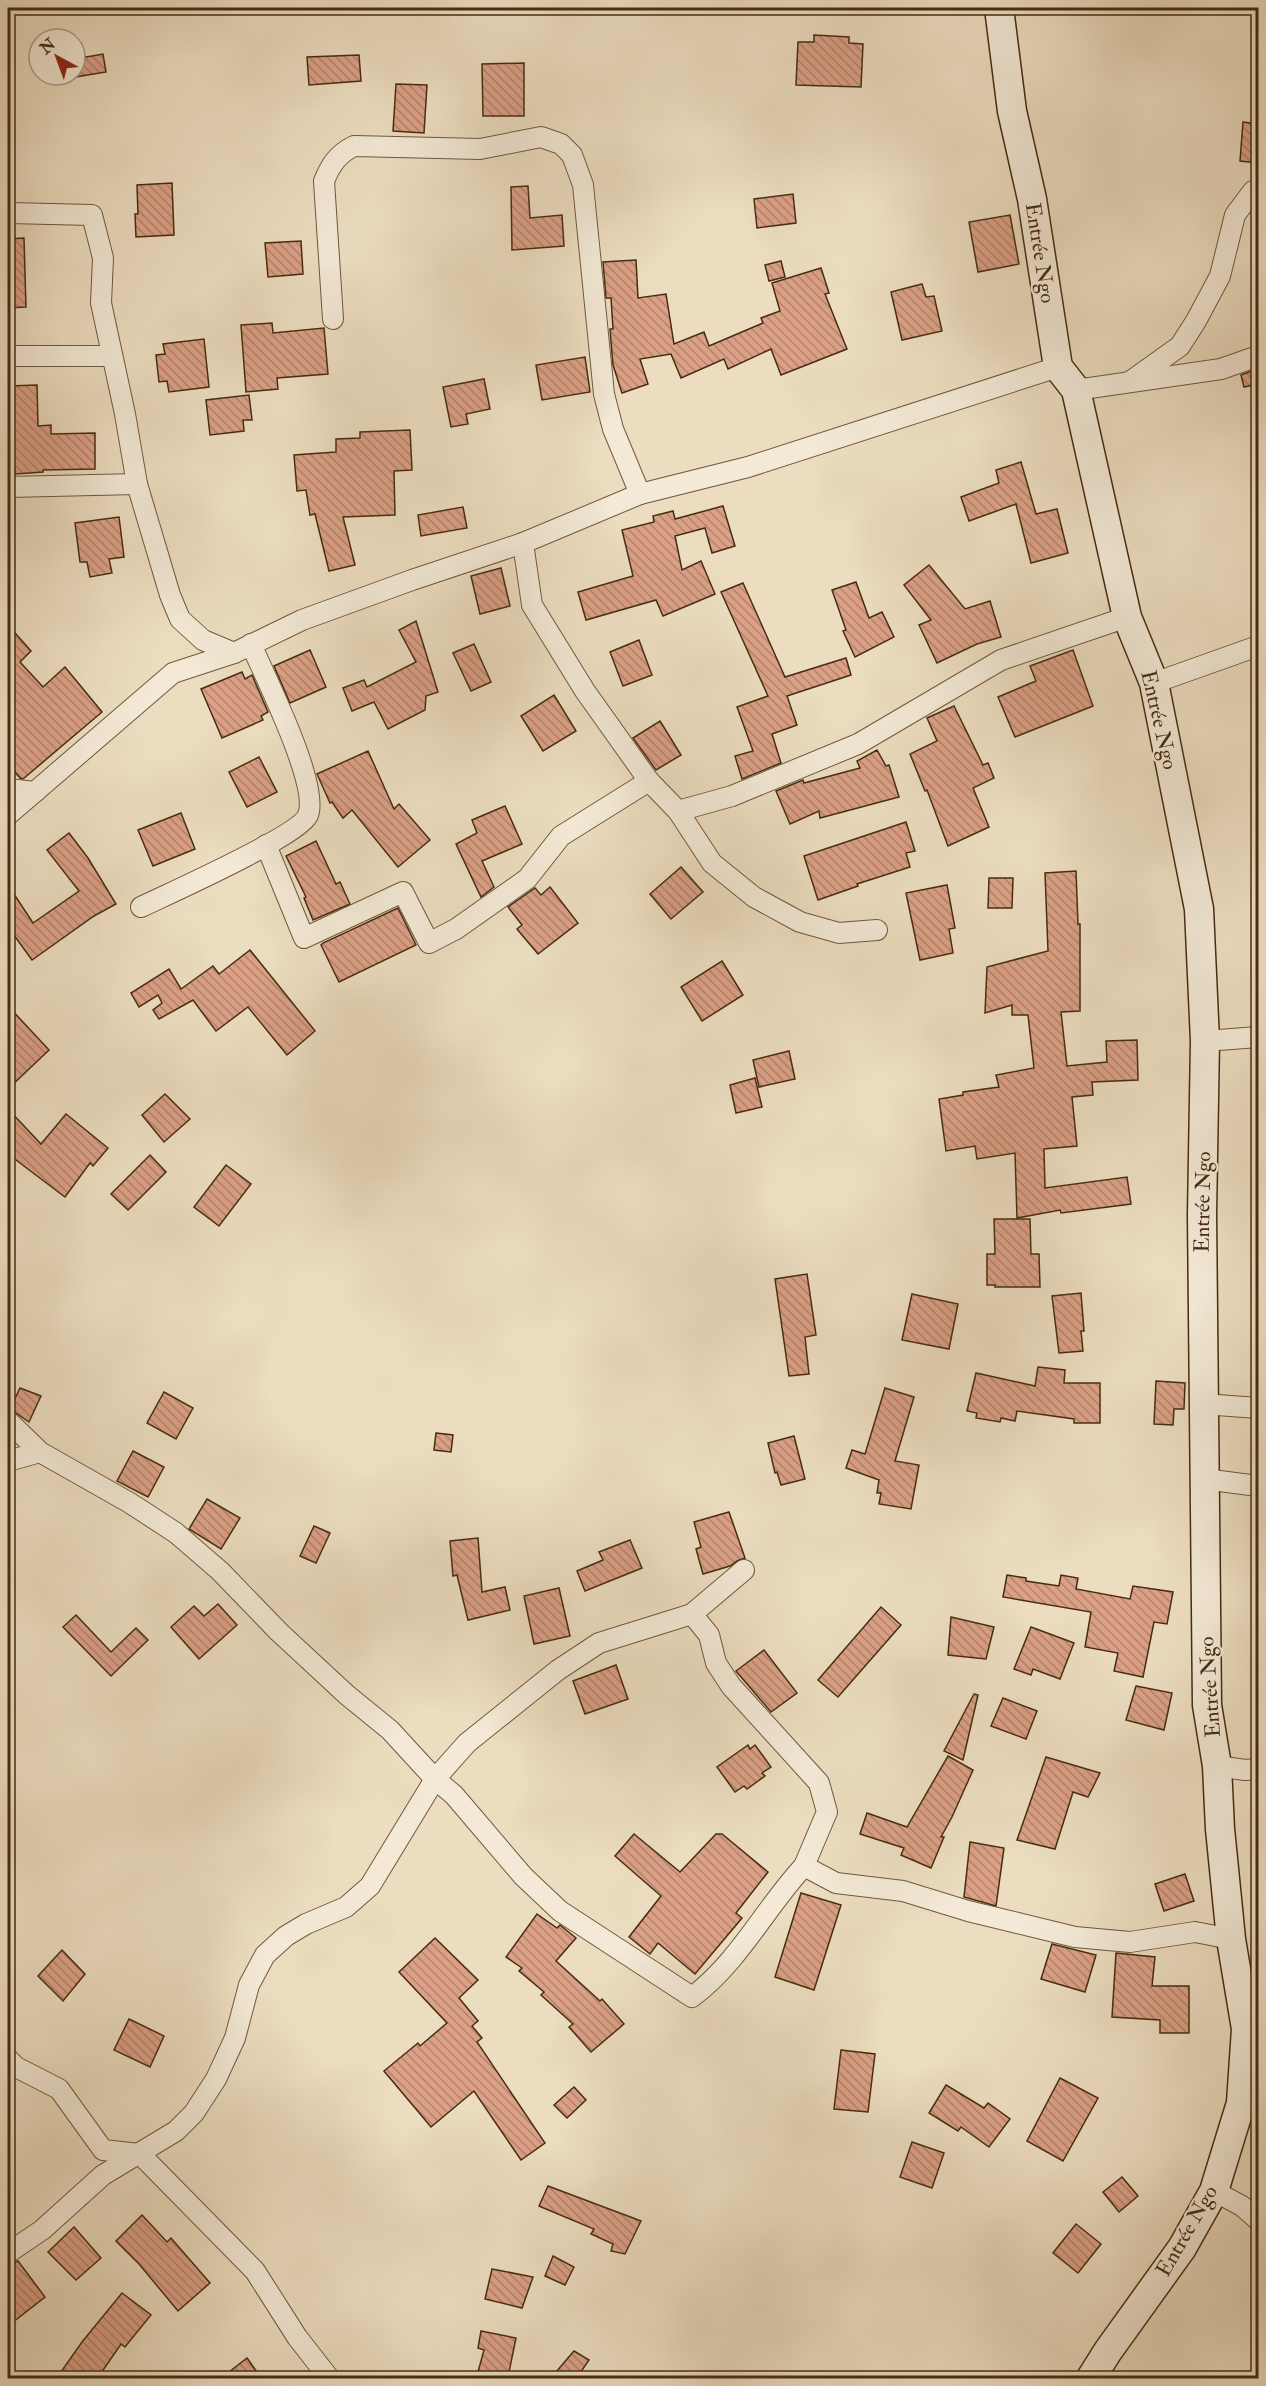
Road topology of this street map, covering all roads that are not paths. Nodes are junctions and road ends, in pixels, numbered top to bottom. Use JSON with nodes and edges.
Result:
{"nodes":[{"id":1,"x":999,"y":8,"type":"edge"},
{"id":2,"x":1258,"y":190,"type":"edge"},
{"id":3,"x":8,"y":213,"type":"edge"},
{"id":4,"x":333,"y":319,"type":"dead end"},
{"id":5,"x":8,"y":356,"type":"edge"},
{"id":6,"x":112,"y":356,"type":"junction"},
{"id":7,"x":1258,"y":356,"type":"edge"},
{"id":8,"x":1058,"y":367,"type":"junction"},
{"id":9,"x":1131,"y":381,"type":"junction"},
{"id":10,"x":1076,"y":390,"type":"junction"},
{"id":11,"x":137,"y":484,"type":"junction"},
{"id":12,"x":8,"y":487,"type":"edge"},
{"id":13,"x":640,"y":494,"type":"junction"},
{"id":14,"x":523,"y":543,"type":"junction"},
{"id":15,"x":1127,"y":617,"type":"junction"},
{"id":16,"x":251,"y":644,"type":"junction"},
{"id":17,"x":1258,"y":646,"type":"edge"},
{"id":18,"x":234,"y":653,"type":"junction"},
{"id":19,"x":1154,"y":683,"type":"junction"},
{"id":20,"x":649,"y":781,"type":"junction"},
{"id":21,"x":8,"y":789,"type":"edge"},
{"id":22,"x":35,"y":792,"type":"junction"},
{"id":23,"x":678,"y":811,"type":"junction"},
{"id":24,"x":8,"y":815,"type":"edge"},
{"id":25,"x":266,"y":845,"type":"junction"},
{"id":26,"x":141,"y":907,"type":"dead end"},
{"id":27,"x":877,"y":930,"type":"dead end"},
{"id":28,"x":1258,"y":1037,"type":"edge"},
{"id":29,"x":1205,"y":1041,"type":"junction"},
{"id":30,"x":1203,"y":1404,"type":"junction"},
{"id":31,"x":1258,"y":1408,"type":"edge"},
{"id":32,"x":8,"y":1421,"type":"edge"},
{"id":33,"x":40,"y":1452,"type":"junction"},
{"id":34,"x":8,"y":1461,"type":"edge"},
{"id":35,"x":1204,"y":1479,"type":"junction"},
{"id":36,"x":1258,"y":1486,"type":"edge"},
{"id":37,"x":744,"y":1570,"type":"dead end"},
{"id":38,"x":692,"y":1614,"type":"junction"},
{"id":39,"x":1217,"y":1766,"type":"junction"},
{"id":40,"x":1258,"y":1769,"type":"edge"},
{"id":41,"x":435,"y":1779,"type":"junction"},
{"id":42,"x":804,"y":1866,"type":"junction"},
{"id":43,"x":1231,"y":1939,"type":"junction"},
{"id":44,"x":8,"y":2059,"type":"edge"},
{"id":45,"x":140,"y":2154,"type":"junction"},
{"id":46,"x":1214,"y":2191,"type":"junction"},
{"id":47,"x":1258,"y":2220,"type":"edge"},
{"id":48,"x":8,"y":2253,"type":"edge"},
{"id":49,"x":329,"y":2379,"type":"edge"},
{"id":50,"x":1090,"y":2379,"type":"edge"}],
"edges":[{"from":1,"to":8,"type":"street","name":"Entrée Ngo"},
{"from":2,"to":9,"type":"street"},
{"from":3,"to":6,"type":"street"},
{"from":4,"to":13,"type":"street"},
{"from":5,"to":6,"type":"street"},
{"from":6,"to":11,"type":"street"},
{"from":7,"to":9,"type":"street"},
{"from":8,"to":10,"type":"street","name":"Entrée Ngo"},
{"from":8,"to":13,"type":"street"},
{"from":9,"to":10,"type":"street"},
{"from":10,"to":15,"type":"street","name":"Entrée Ngo"},
{"from":11,"to":12,"type":"street"},
{"from":11,"to":18,"type":"street"},
{"from":13,"to":14,"type":"street"},
{"from":14,"to":16,"type":"street"},
{"from":14,"to":20,"type":"street"},
{"from":15,"to":19,"type":"street","name":"Entrée Ngo"},
{"from":15,"to":23,"type":"street"},
{"from":16,"to":18,"type":"street"},
{"from":16,"to":25,"type":"street"},
{"from":17,"to":19,"type":"street"},
{"from":18,"to":22,"type":"street"},
{"from":19,"to":29,"type":"street","name":"Entrée Ngo"},
{"from":20,"to":23,"type":"street"},
{"from":20,"to":25,"type":"street"},
{"from":21,"to":22,"type":"street"},
{"from":22,"to":24,"type":"street"},
{"from":23,"to":27,"type":"street"},
{"from":25,"to":26,"type":"street"},
{"from":28,"to":29,"type":"street"},
{"from":29,"to":30,"type":"street","name":"Entrée Ngo"},
{"from":30,"to":31,"type":"street"},
{"from":30,"to":35,"type":"street","name":"Entrée Ngo"},
{"from":32,"to":33,"type":"street"},
{"from":33,"to":34,"type":"street"},
{"from":33,"to":41,"type":"street"},
{"from":35,"to":36,"type":"street"},
{"from":35,"to":39,"type":"street","name":"Entrée Ngo"},
{"from":37,"to":38,"type":"street"},
{"from":38,"to":41,"type":"street"},
{"from":38,"to":42,"type":"street"},
{"from":39,"to":40,"type":"street"},
{"from":39,"to":43,"type":"street","name":"Entrée Ngo"},
{"from":41,"to":42,"type":"street"},
{"from":41,"to":45,"type":"street"},
{"from":42,"to":43,"type":"street"},
{"from":43,"to":46,"type":"street","name":"Entrée Ngo"},
{"from":44,"to":45,"type":"street"},
{"from":45,"to":48,"type":"street"},
{"from":45,"to":49,"type":"street"},
{"from":46,"to":47,"type":"street"},
{"from":46,"to":50,"type":"street","name":"Entrée Ngo"}]}
